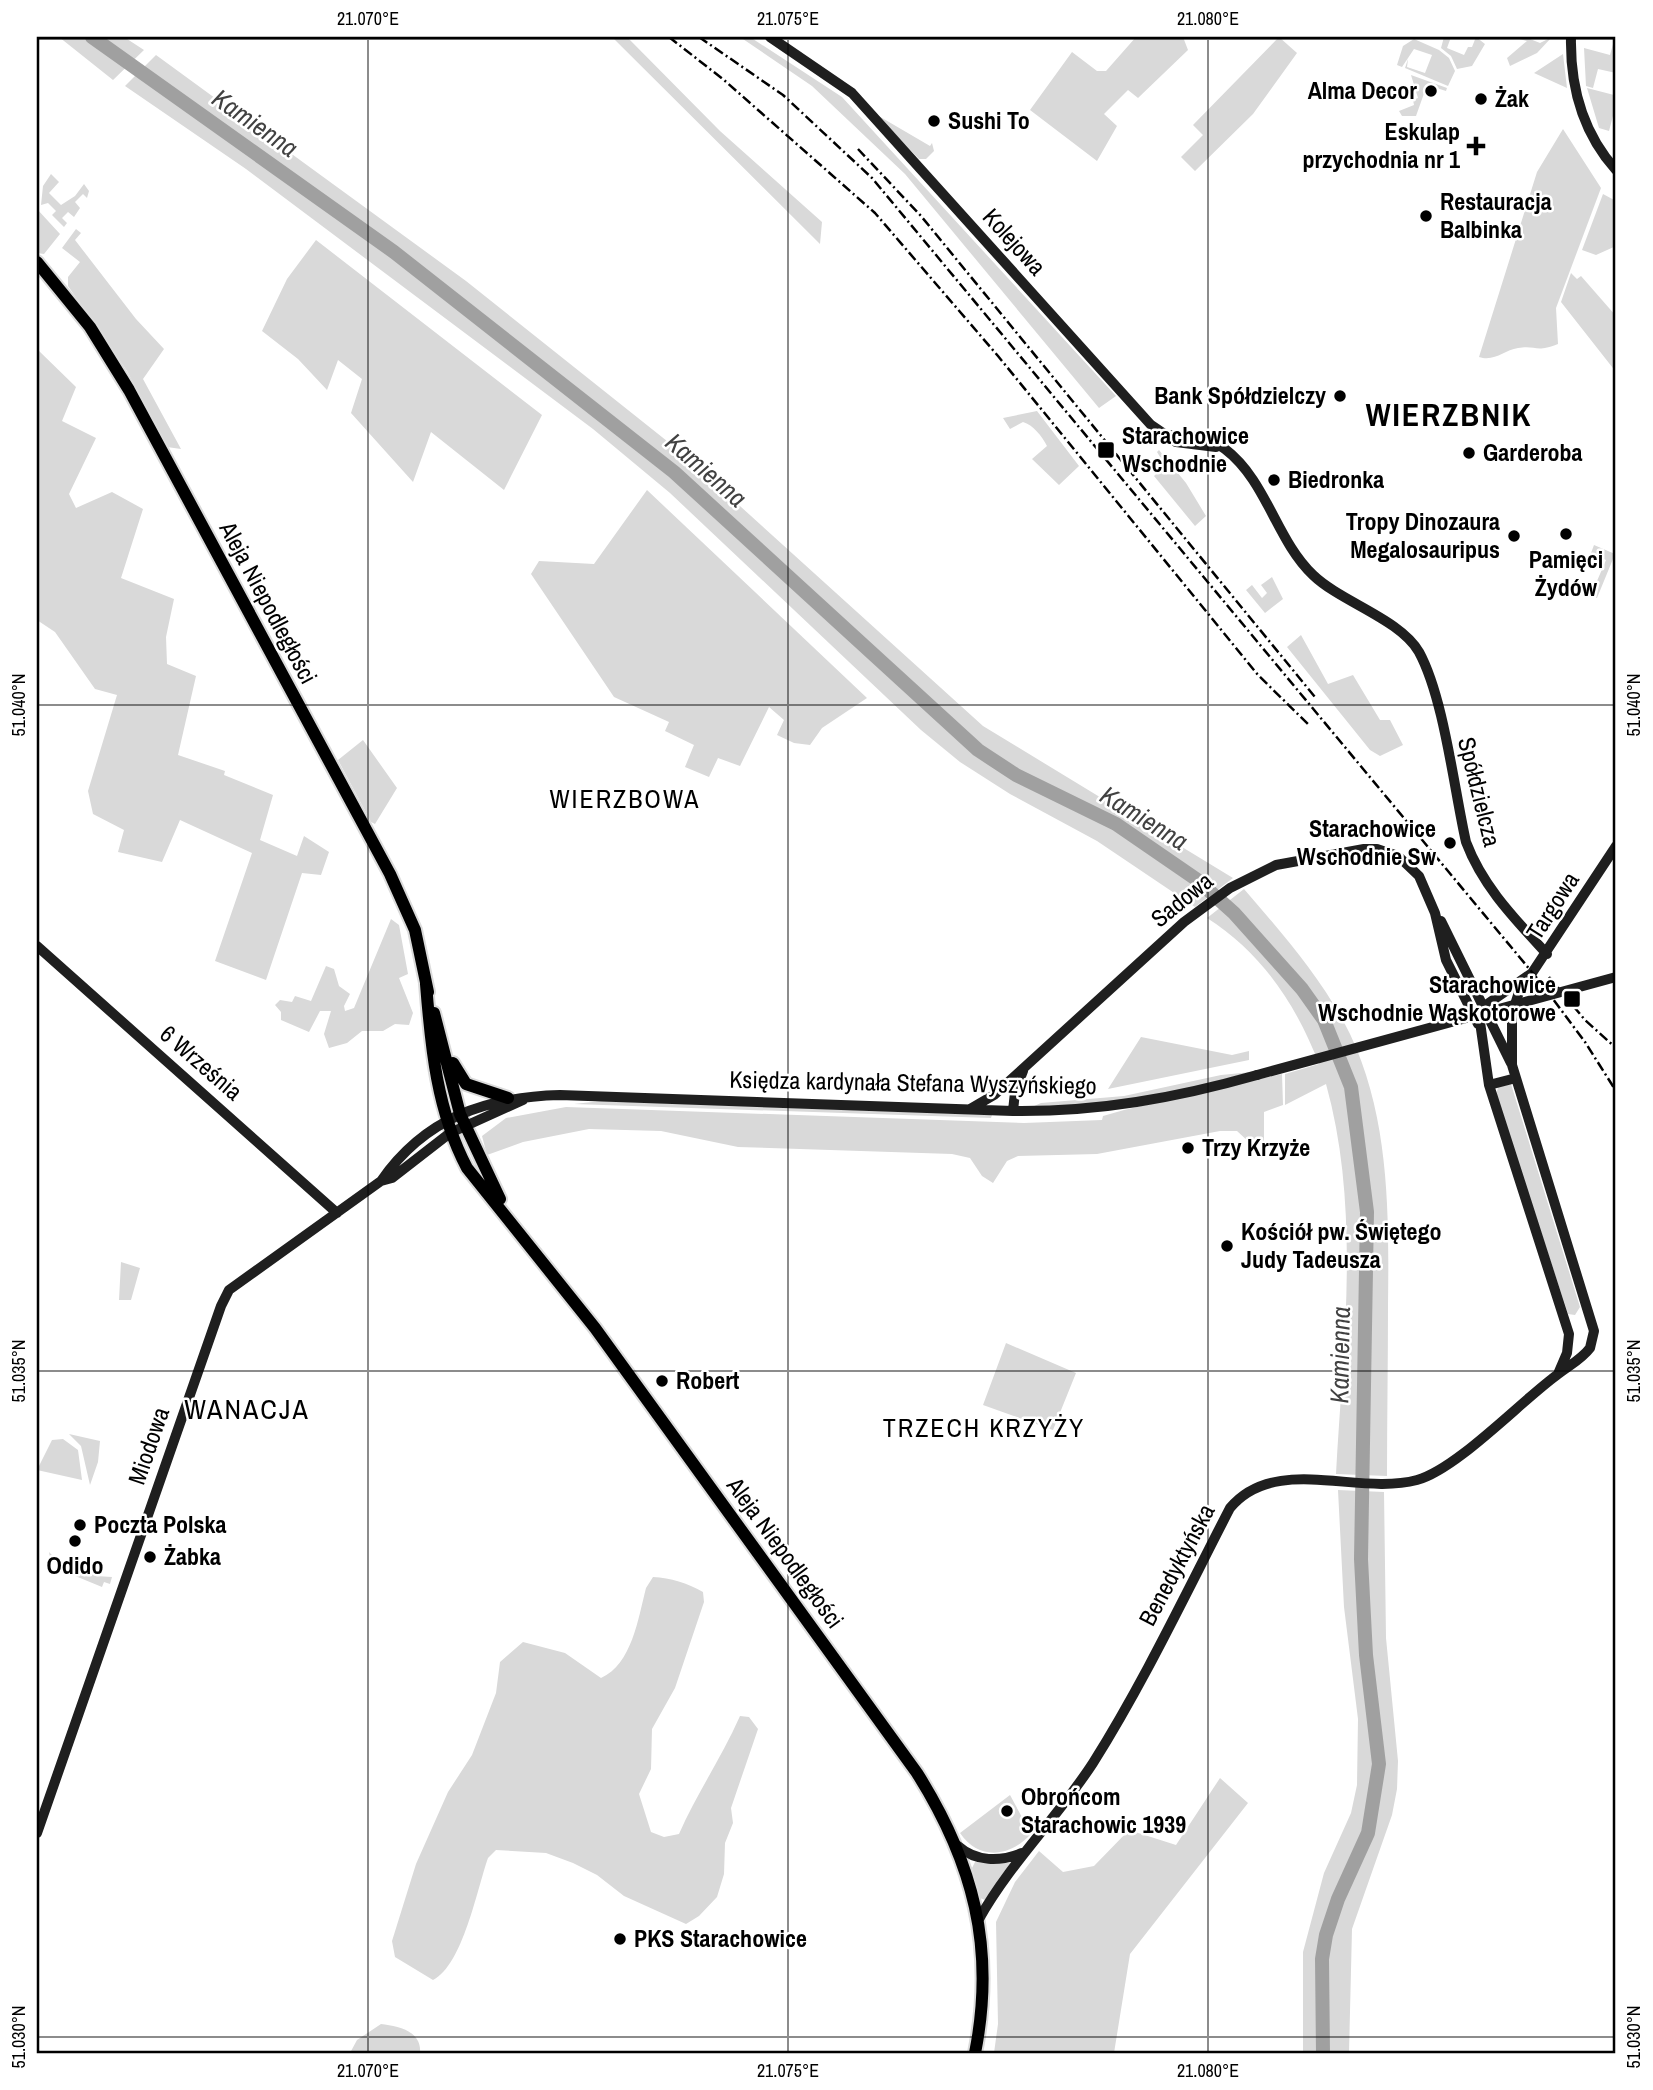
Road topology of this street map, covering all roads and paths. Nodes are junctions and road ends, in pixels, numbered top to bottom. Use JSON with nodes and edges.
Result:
{"nodes":[{"id":1,"x":770,"y":37,"type":"edge"},
{"id":2,"x":1572,"y":37,"type":"edge"},
{"id":3,"x":1616,"y":170,"type":"edge"},
{"id":4,"x":37,"y":262,"type":"edge"},
{"id":5,"x":1395,"y":628,"type":"joint"},
{"id":6,"x":1616,"y":846,"type":"edge"},
{"id":7,"x":1435,"y":913,"type":"junction"},
{"id":8,"x":37,"y":946,"type":"edge"},
{"id":9,"x":1547,"y":954,"type":"junction"},
{"id":10,"x":1616,"y":977,"type":"edge"},
{"id":11,"x":1528,"y":978,"type":"junction"},
{"id":12,"x":426,"y":984,"type":"junction"},
{"id":13,"x":1483,"y":1007,"type":"junction"},
{"id":14,"x":1478,"y":1024,"type":"junction"},
{"id":15,"x":440,"y":1037,"type":"junction"},
{"id":16,"x":1512,"y":1065,"type":"junction"},
{"id":17,"x":1026,"y":1066,"type":"junction"},
{"id":18,"x":1516,"y":1078,"type":"junction"},
{"id":19,"x":1005,"y":1085,"type":"junction"},
{"id":20,"x":1489,"y":1085,"type":"junction"},
{"id":21,"x":508,"y":1098,"type":"junction"},
{"id":22,"x":529,"y":1098,"type":"junction"},
{"id":23,"x":969,"y":1109,"type":"junction"},
{"id":24,"x":1009,"y":1111,"type":"junction"},
{"id":25,"x":462,"y":1120,"type":"junction"},
{"id":26,"x":448,"y":1127,"type":"junction"},
{"id":27,"x":337,"y":1213,"type":"junction"},
{"id":28,"x":518,"y":1233,"type":"junction"},
{"id":29,"x":1589,"y":1317,"type":"junction"},
{"id":30,"x":1566,"y":1324,"type":"junction"},
{"id":31,"x":1558,"y":1374,"type":"junction"},
{"id":32,"x":37,"y":1833,"type":"edge"},
{"id":33,"x":958,"y":1846,"type":"junction"},
{"id":34,"x":1024,"y":1852,"type":"junction"},
{"id":35,"x":979,"y":1919,"type":"junction"},
{"id":36,"x":975,"y":2053,"type":"edge"}],
"edges":[{"from":1,"to":5,"type":"street","name":"Kolejowa"},
{"from":2,"to":3,"type":"street"},
{"from":4,"to":12,"type":"main road","name":"Aleja Niepodległości"},
{"from":5,"to":9,"type":"street","name":"Spółdzielcza"},
{"from":6,"to":9,"type":"street","name":"Targowa"},
{"from":7,"to":13,"type":"street"},
{"from":7,"to":14,"type":"street"},
{"from":7,"to":17,"type":"street","name":"Sadowa"},
{"from":8,"to":27,"type":"street","name":"6 Września"},
{"from":9,"to":11,"type":"street","name":"Targowa"},
{"from":10,"to":24,"type":"street","name":"Księdza kardynała Stefana Wyszyńskiego","bridge":true},
{"from":11,"to":13,"type":"street","name":"Targowa"},
{"from":11,"to":16,"type":"street"},
{"from":12,"to":15,"type":"main road","name":"Aleja Niepodległości"},
{"from":12,"to":26,"type":"main road","name":"Aleja Niepodległości"},
{"from":13,"to":14,"type":"street"},
{"from":13,"to":16,"type":"street"},
{"from":14,"to":20,"type":"street"},
{"from":15,"to":21,"type":"main road"},
{"from":15,"to":25,"type":"main road","name":"Aleja Niepodległości"},
{"from":16,"to":18,"type":"street"},
{"from":17,"to":19,"type":"street","name":"Sadowa"},
{"from":17,"to":24,"type":"street","name":"Sadowa"},
{"from":18,"to":20,"type":"street"},
{"from":18,"to":29,"type":"street"},
{"from":19,"to":23,"type":"street","name":"Sadowa"},
{"from":19,"to":24,"type":"street"},
{"from":20,"to":30,"type":"street"},
{"from":21,"to":22,"type":"street","name":"Księdza kardynała Stefana Wyszyńskiego"},
{"from":21,"to":25,"type":"street","name":"Księdza kardynała Stefana Wyszyńskiego"},
{"from":22,"to":23,"type":"street","name":"Księdza kardynała Stefana Wyszyńskiego"},
{"from":22,"to":25,"type":"street","name":"Księdza kardynała Stefana Wyszyńskiego"},
{"from":23,"to":24,"type":"street","name":"Księdza kardynała Stefana Wyszyńskiego"},
{"from":25,"to":26,"type":"street","name":"Księdza kardynała Stefana Wyszyńskiego"},
{"from":25,"to":28,"type":"main road","name":"Aleja Niepodległości"},
{"from":26,"to":27,"type":"street","name":"Miodowa"},
{"from":26,"to":28,"type":"main road","name":"Aleja Niepodległości"},
{"from":27,"to":32,"type":"street","name":"Miodowa"},
{"from":28,"to":33,"type":"main road","name":"Aleja Niepodległości"},
{"from":29,"to":30,"type":"street"},
{"from":29,"to":31,"type":"street","name":"Benedyktyńska"},
{"from":30,"to":31,"type":"street"},
{"from":31,"to":34,"type":"street","name":"Benedyktyńska"},
{"from":33,"to":34,"type":"street"},
{"from":33,"to":35,"type":"main road","name":"Aleja Niepodległości"},
{"from":34,"to":35,"type":"street","name":"Benedyktyńska"},
{"from":35,"to":36,"type":"main road","name":"Aleja Niepodległości"}]}
